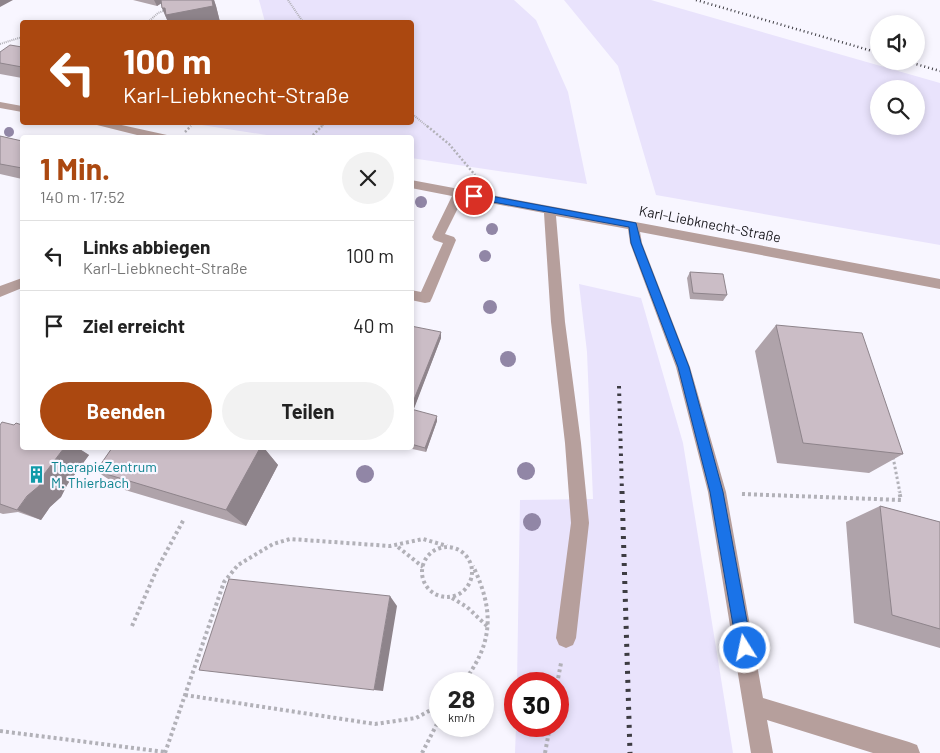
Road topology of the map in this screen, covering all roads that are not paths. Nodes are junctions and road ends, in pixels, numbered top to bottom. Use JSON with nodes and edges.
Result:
{"nodes":[{"id":1,"x":0,"y":105,"type":"edge"},
{"id":2,"x":20,"y":109,"type":"edge"},
{"id":3,"x":104,"y":125,"type":"edge"},
{"id":4,"x":153,"y":135,"type":"edge"},
{"id":5,"x":414,"y":185,"type":"edge"},
{"id":6,"x":459,"y":193,"type":"junction"},
{"id":7,"x":550,"y":210,"type":"junction"},
{"id":8,"x":633,"y":225,"type":"junction"},
{"id":9,"x":20,"y":284,"type":"edge"},
{"id":10,"x":940,"y":284,"type":"edge"},
{"id":11,"x":0,"y":292,"type":"edge"},
{"id":12,"x":414,"y":296,"type":"edge"},
{"id":13,"x":566,"y":638,"type":"dead end"},
{"id":14,"x":754,"y":706,"type":"junction"},
{"id":15,"x":762,"y":753,"type":"edge"},
{"id":16,"x":909,"y":753,"type":"edge"}],
"edges":[{"from":1,"to":2,"type":"street"},
{"from":3,"to":4,"type":"street"},
{"from":5,"to":6,"type":"street","name":"Karl-Liebknecht-Straße"},
{"from":6,"to":7,"type":"street","name":"Karl-Liebknecht-Straße"},
{"from":6,"to":12,"type":"street"},
{"from":7,"to":8,"type":"street","name":"Karl-Liebknecht-Straße"},
{"from":7,"to":13,"type":"street"},
{"from":8,"to":10,"type":"street","name":"Karl-Liebknecht-Straße"},
{"from":8,"to":14,"type":"street"},
{"from":9,"to":11,"type":"street"},
{"from":14,"to":15,"type":"street"},
{"from":14,"to":16,"type":"street"}]}
